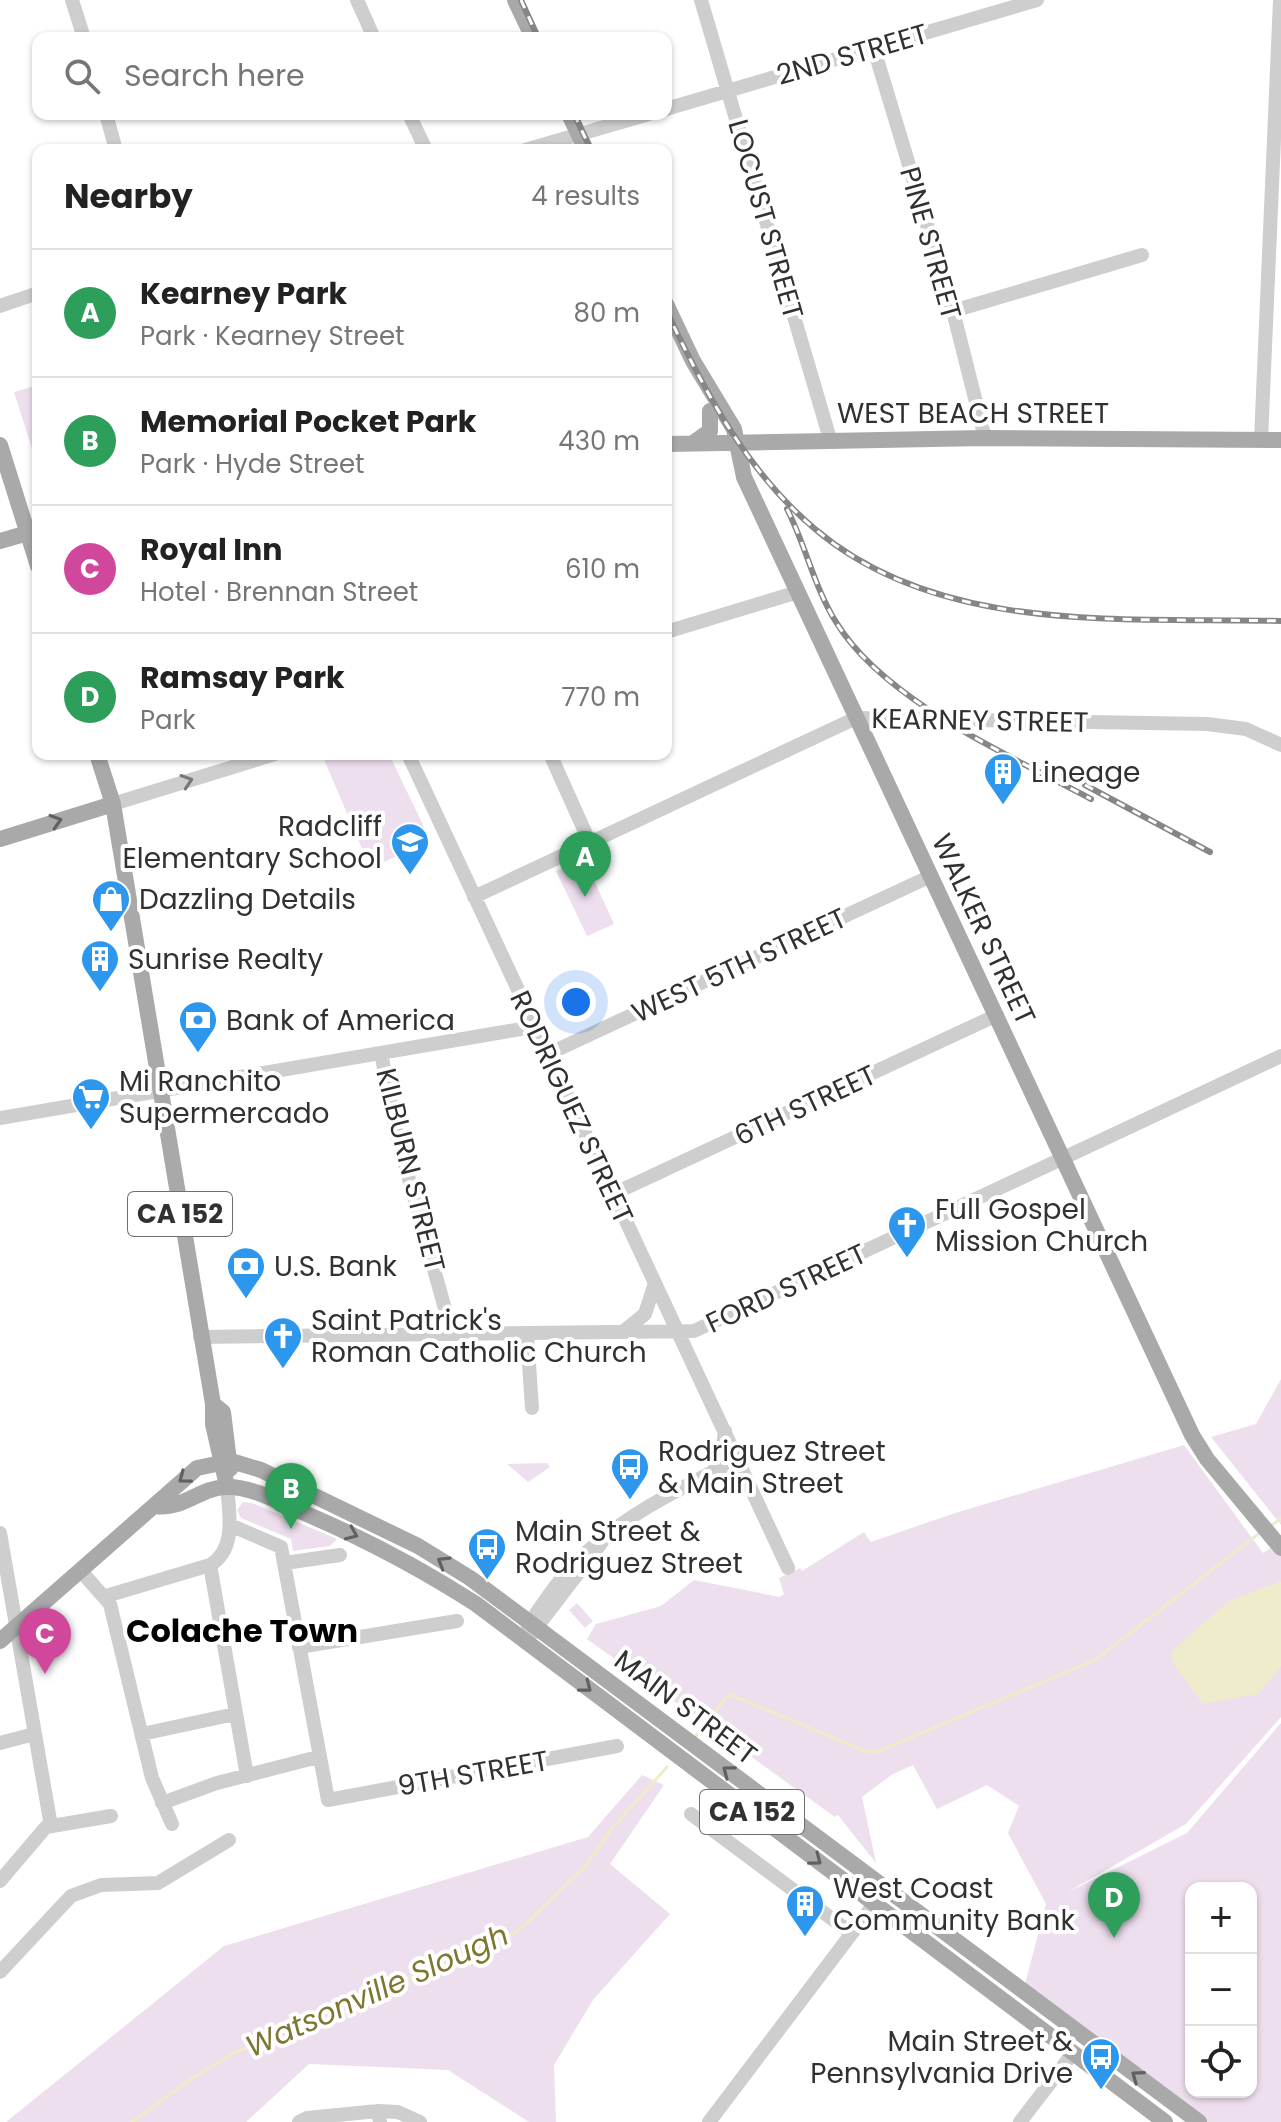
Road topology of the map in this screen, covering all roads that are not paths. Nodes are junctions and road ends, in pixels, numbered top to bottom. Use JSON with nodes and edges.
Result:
{"nodes":[{"id":1,"x":72,"y":0,"type":"edge"},
{"id":2,"x":357,"y":0,"type":"edge"},
{"id":3,"x":515,"y":0,"type":"edge"},
{"id":4,"x":526,"y":0,"type":"edge"},
{"id":5,"x":701,"y":0,"type":"edge"},
{"id":6,"x":1037,"y":0,"type":"edge"},
{"id":7,"x":1280,"y":0,"type":"edge"},
{"id":8,"x":82,"y":32,"type":"edge"},
{"id":9,"x":371,"y":32,"type":"edge"},
{"id":10,"x":530,"y":32,"type":"edge"},
{"id":11,"x":540,"y":32,"type":"edge"},
{"id":12,"x":874,"y":49,"type":"junction"},
{"id":13,"x":1280,"y":52,"type":"edge"},
{"id":14,"x":729,"y":90,"type":"junction"},
{"id":15,"x":672,"y":107,"type":"edge"},
{"id":16,"x":108,"y":120,"type":"edge"},
{"id":17,"x":412,"y":120,"type":"edge"},
{"id":18,"x":573,"y":120,"type":"edge"},
{"id":19,"x":633,"y":120,"type":"edge"},
{"id":20,"x":584,"y":139,"type":"edge"},
{"id":21,"x":114,"y":144,"type":"edge"},
{"id":22,"x":423,"y":144,"type":"edge"},
{"id":23,"x":557,"y":144,"type":"edge"},
{"id":24,"x":1142,"y":255,"type":"dead end"},
{"id":25,"x":32,"y":295,"type":"edge"},
{"id":26,"x":0,"y":306,"type":"edge"},
{"id":27,"x":953,"y":311,"type":"junction"},
{"id":28,"x":672,"y":316,"type":"edge"},
{"id":29,"x":672,"y":332,"type":"edge"},
{"id":30,"x":710,"y":411,"type":"junction"},
{"id":31,"x":985,"y":438,"type":"junction"},
{"id":32,"x":830,"y":439,"type":"junction"},
{"id":33,"x":1261,"y":440,"type":"junction"},
{"id":34,"x":1281,"y":440,"type":"edge"},
{"id":35,"x":738,"y":442,"type":"junction"},
{"id":36,"x":693,"y":443,"type":"junction"},
{"id":37,"x":672,"y":444,"type":"edge"},
{"id":38,"x":0,"y":445,"type":"edge"},
{"id":39,"x":32,"y":528,"type":"edge"},
{"id":40,"x":32,"y":531,"type":"edge"},
{"id":41,"x":0,"y":541,"type":"edge"},
{"id":42,"x":798,"y":592,"type":"junction"},
{"id":43,"x":672,"y":630,"type":"edge"},
{"id":44,"x":856,"y":718,"type":"junction"},
{"id":45,"x":1281,"y":745,"type":"edge"},
{"id":46,"x":99,"y":760,"type":"edge"},
{"id":47,"x":256,"y":760,"type":"edge"},
{"id":48,"x":411,"y":760,"type":"edge"},
{"id":49,"x":553,"y":760,"type":"edge"},
{"id":50,"x":113,"y":804,"type":"junction"},
{"id":51,"x":0,"y":839,"type":"edge"},
{"id":52,"x":590,"y":843,"type":"junction"},
{"id":53,"x":931,"y":876,"type":"junction"},
{"id":54,"x":474,"y":897,"type":"junction"},
{"id":55,"x":997,"y":1015,"type":"junction"},
{"id":56,"x":533,"y":1027,"type":"junction"},
{"id":57,"x":381,"y":1053,"type":"junction"},
{"id":58,"x":548,"y":1054,"type":"junction"},
{"id":59,"x":1281,"y":1056,"type":"edge"},
{"id":60,"x":160,"y":1091,"type":"junction"},
{"id":61,"x":0,"y":1118,"type":"edge"},
{"id":62,"x":1063,"y":1158,"type":"junction"},
{"id":63,"x":613,"y":1194,"type":"junction"},
{"id":64,"x":655,"y":1283,"type":"junction"},
{"id":65,"x":678,"y":1332,"type":"junction"},
{"id":66,"x":622,"y":1333,"type":"junction"},
{"id":67,"x":452,"y":1334,"type":"junction"},
{"id":68,"x":527,"y":1334,"type":"junction"},
{"id":69,"x":200,"y":1337,"type":"junction"},
{"id":70,"x":213,"y":1404,"type":"junction"},
{"id":71,"x":532,"y":1408,"type":"dead end"},
{"id":72,"x":725,"y":1431,"type":"junction"},
{"id":73,"x":227,"y":1435,"type":"junction"},
{"id":74,"x":738,"y":1459,"type":"junction"},
{"id":75,"x":225,"y":1462,"type":"junction"},
{"id":76,"x":261,"y":1470,"type":"junction"},
{"id":77,"x":713,"y":1472,"type":"junction"},
{"id":78,"x":227,"y":1486,"type":"junction"},
{"id":79,"x":156,"y":1506,"type":"junction"},
{"id":80,"x":230,"y":1525,"type":"junction"},
{"id":81,"x":0,"y":1533,"type":"edge"},
{"id":82,"x":1281,"y":1548,"type":"edge"},
{"id":83,"x":340,"y":1555,"type":"dead end"},
{"id":84,"x":285,"y":1563,"type":"junction"},
{"id":85,"x":210,"y":1565,"type":"junction"},
{"id":86,"x":788,"y":1568,"type":"dead end"},
{"id":87,"x":80,"y":1570,"type":"junction"},
{"id":88,"x":106,"y":1596,"type":"junction"},
{"id":89,"x":457,"y":1621,"type":"dead end"},
{"id":90,"x":15,"y":1624,"type":"junction"},
{"id":91,"x":534,"y":1626,"type":"junction"},
{"id":92,"x":524,"y":1640,"type":"junction"},
{"id":93,"x":0,"y":1641,"type":"edge"},
{"id":94,"x":299,"y":1647,"type":"junction"},
{"id":95,"x":235,"y":1714,"type":"junction"},
{"id":96,"x":34,"y":1734,"type":"junction"},
{"id":97,"x":142,"y":1734,"type":"junction"},
{"id":98,"x":0,"y":1743,"type":"edge"},
{"id":99,"x":617,"y":1746,"type":"dead end"},
{"id":100,"x":318,"y":1757,"type":"junction"},
{"id":101,"x":247,"y":1776,"type":"junction"},
{"id":102,"x":162,"y":1803,"type":"junction"},
{"id":103,"x":691,"y":1814,"type":"dead end"},
{"id":104,"x":111,"y":1816,"type":"dead end"},
{"id":105,"x":172,"y":1824,"type":"dead end"},
{"id":106,"x":51,"y":1826,"type":"junction"},
{"id":107,"x":229,"y":1840,"type":"dead end"},
{"id":108,"x":0,"y":1881,"type":"edge"},
{"id":109,"x":886,"y":1889,"type":"junction"},
{"id":110,"x":874,"y":1904,"type":"junction"},
{"id":111,"x":851,"y":1933,"type":"junction"},
{"id":112,"x":0,"y":1972,"type":"edge"},
{"id":113,"x":1073,"y":2053,"type":"junction"},
{"id":114,"x":379,"y":2117,"type":"edge"},
{"id":115,"x":299,"y":2122,"type":"edge"},
{"id":116,"x":420,"y":2122,"type":"edge"},
{"id":117,"x":709,"y":2122,"type":"edge"},
{"id":118,"x":1020,"y":2122,"type":"edge"},
{"id":119,"x":1165,"y":2122,"type":"edge"},
{"id":120,"x":1199,"y":2122,"type":"edge"}],
"edges":[{"from":1,"to":8,"type":"street"},
{"from":2,"to":9,"type":"street"},
{"from":3,"to":10,"type":"main road"},
{"from":4,"to":11,"type":"main road"},
{"from":5,"to":14,"type":"street","name":"LOCUST STREET"},
{"from":6,"to":12,"type":"street","name":"2ND STREET"},
{"from":7,"to":13,"type":"street"},
{"from":12,"to":14,"type":"street","name":"2ND STREET"},
{"from":12,"to":27,"type":"street","name":"PINE STREET"},
{"from":13,"to":33,"type":"street"},
{"from":14,"to":15,"type":"street","name":"2ND STREET"},
{"from":14,"to":32,"type":"street","name":"LOCUST STREET"},
{"from":16,"to":21,"type":"street"},
{"from":17,"to":22,"type":"street"},
{"from":18,"to":20,"type":"main road"},
{"from":19,"to":20,"type":"street"},
{"from":20,"to":23,"type":"street"},
{"from":24,"to":27,"type":"street"},
{"from":25,"to":26,"type":"street"},
{"from":27,"to":31,"type":"street","name":"PINE STREET"},
{"from":28,"to":35,"type":"main road","name":"WALKER STREET"},
{"from":29,"to":30,"type":"main road"},
{"from":30,"to":35,"type":"main road"},
{"from":30,"to":36,"type":"main road"},
{"from":31,"to":32,"type":"main road","name":"WEST BEACH STREET"},
{"from":31,"to":33,"type":"main road","name":"WEST BEACH STREET"},
{"from":32,"to":35,"type":"main road","name":"WEST BEACH STREET"},
{"from":33,"to":34,"type":"main road","name":"WEST BEACH STREET"},
{"from":35,"to":36,"type":"main road","name":"WEST BEACH STREET"},
{"from":35,"to":42,"type":"main road","name":"WALKER STREET"},
{"from":36,"to":37,"type":"main road","name":"WEST BEACH STREET"},
{"from":38,"to":39,"type":"main road"},
{"from":40,"to":41,"type":"main road"},
{"from":42,"to":43,"type":"street"},
{"from":42,"to":44,"type":"main road","name":"WALKER STREET"},
{"from":44,"to":45,"type":"street","name":"KEARNEY STREET"},
{"from":44,"to":52,"type":"street","name":"KEARNEY STREET"},
{"from":44,"to":53,"type":"main road","name":"WALKER STREET"},
{"from":46,"to":50,"type":"main road","number":"CA 152"},
{"from":50,"to":47,"type":"street","one_way":true},
{"from":48,"to":54,"type":"street","name":"RODRIGUEZ STREET"},
{"from":49,"to":52,"type":"street"},
{"from":51,"to":50,"type":"main road","one_way":true},
{"from":50,"to":60,"type":"main road","number":"CA 152"},
{"from":52,"to":54,"type":"street","name":"KEARNEY STREET"},
{"from":53,"to":55,"type":"main road","name":"WALKER STREET"},
{"from":53,"to":58,"type":"street","name":"WEST 5TH STREET"},
{"from":54,"to":56,"type":"street","name":"RODRIGUEZ STREET"},
{"from":55,"to":62,"type":"main road","name":"WALKER STREET"},
{"from":55,"to":63,"type":"street","name":"6TH STREET"},
{"from":56,"to":57,"type":"street"},
{"from":56,"to":58,"type":"street","name":"RODRIGUEZ STREET"},
{"from":57,"to":60,"type":"street"},
{"from":57,"to":67,"type":"street","name":"KILBURN STREET"},
{"from":58,"to":63,"type":"street","name":"RODRIGUEZ STREET"},
{"from":59,"to":62,"type":"street","name":"FORD STREET"},
{"from":60,"to":61,"type":"street"},
{"from":60,"to":69,"type":"main road","number":"CA 152"},
{"from":62,"to":65,"type":"street","name":"FORD STREET"},
{"from":62,"to":82,"type":"main road","name":"WALKER STREET"},
{"from":63,"to":64,"type":"street","name":"RODRIGUEZ STREET"},
{"from":64,"to":65,"type":"street","name":"RODRIGUEZ STREET"},
{"from":64,"to":66,"type":"street"},
{"from":65,"to":66,"type":"street","name":"FORD STREET"},
{"from":65,"to":72,"type":"street","name":"RODRIGUEZ STREET"},
{"from":66,"to":68,"type":"street","name":"FORD STREET"},
{"from":67,"to":68,"type":"street","name":"FORD STREET"},
{"from":67,"to":69,"type":"street","name":"FORD STREET"},
{"from":68,"to":71,"type":"street"},
{"from":69,"to":70,"type":"main road","number":"CA 152"},
{"from":70,"to":73,"type":"main road","number":"CA 152"},
{"from":70,"to":75,"type":"main road","number":"CA 152"},
{"from":72,"to":74,"type":"street","name":"RODRIGUEZ STREET"},
{"from":72,"to":77,"type":"street"},
{"from":73,"to":75,"type":"main road","number":"CA 152"},
{"from":73,"to":76,"type":"main road"},
{"from":74,"to":77,"type":"street"},
{"from":74,"to":86,"type":"street","name":"RODRIGUEZ STREET"},
{"from":75,"to":76,"type":"main road","name":"MAIN STREET","number":"CA 152"},
{"from":75,"to":78,"type":"main road","number":"CA 152"},
{"from":75,"to":79,"type":"main road","one_way":true},
{"from":91,"to":76,"type":"main road","name":"MAIN STREET","number":"CA 152","one_way":true},
{"from":77,"to":91,"type":"street"},
{"from":78,"to":79,"type":"main road"},
{"from":78,"to":80,"type":"street"},
{"from":78,"to":92,"type":"main road","name":"MAIN STREET","number":"CA 152","one_way":true},
{"from":79,"to":87,"type":"main road"},
{"from":80,"to":84,"type":"street"},
{"from":80,"to":85,"type":"street"},
{"from":81,"to":90,"type":"street"},
{"from":83,"to":84,"type":"street"},
{"from":84,"to":94,"type":"street"},
{"from":85,"to":88,"type":"street"},
{"from":85,"to":95,"type":"street"},
{"from":87,"to":88,"type":"street"},
{"from":87,"to":90,"type":"main road"},
{"from":88,"to":97,"type":"street"},
{"from":89,"to":94,"type":"street"},
{"from":90,"to":93,"type":"main road"},
{"from":90,"to":96,"type":"street"},
{"from":91,"to":92,"type":"street"},
{"from":109,"to":91,"type":"main road","name":"MAIN STREET","number":"CA 152","one_way":true},
{"from":92,"to":110,"type":"main road","name":"MAIN STREET","number":"CA 152","one_way":true},
{"from":94,"to":100,"type":"street"},
{"from":95,"to":97,"type":"street"},
{"from":95,"to":101,"type":"street"},
{"from":96,"to":98,"type":"street"},
{"from":96,"to":106,"type":"street"},
{"from":97,"to":102,"type":"street"},
{"from":99,"to":100,"type":"street","name":"9TH STREET"},
{"from":100,"to":101,"type":"street"},
{"from":101,"to":102,"type":"street"},
{"from":102,"to":105,"type":"street"},
{"from":103,"to":111,"type":"street"},
{"from":104,"to":106,"type":"street"},
{"from":106,"to":108,"type":"street"},
{"from":107,"to":112,"type":"street"},
{"from":109,"to":110,"type":"main road"},
{"from":120,"to":109,"type":"main road","name":"MAIN STREET","number":"CA 152","one_way":true},
{"from":110,"to":111,"type":"street"},
{"from":110,"to":113,"type":"main road","name":"MAIN STREET","number":"CA 152"},
{"from":111,"to":117,"type":"street"},
{"from":113,"to":118,"type":"street"},
{"from":113,"to":119,"type":"main road","name":"MAIN STREET","number":"CA 152"},
{"from":114,"to":115,"type":"street"},
{"from":114,"to":116,"type":"street"}]}
